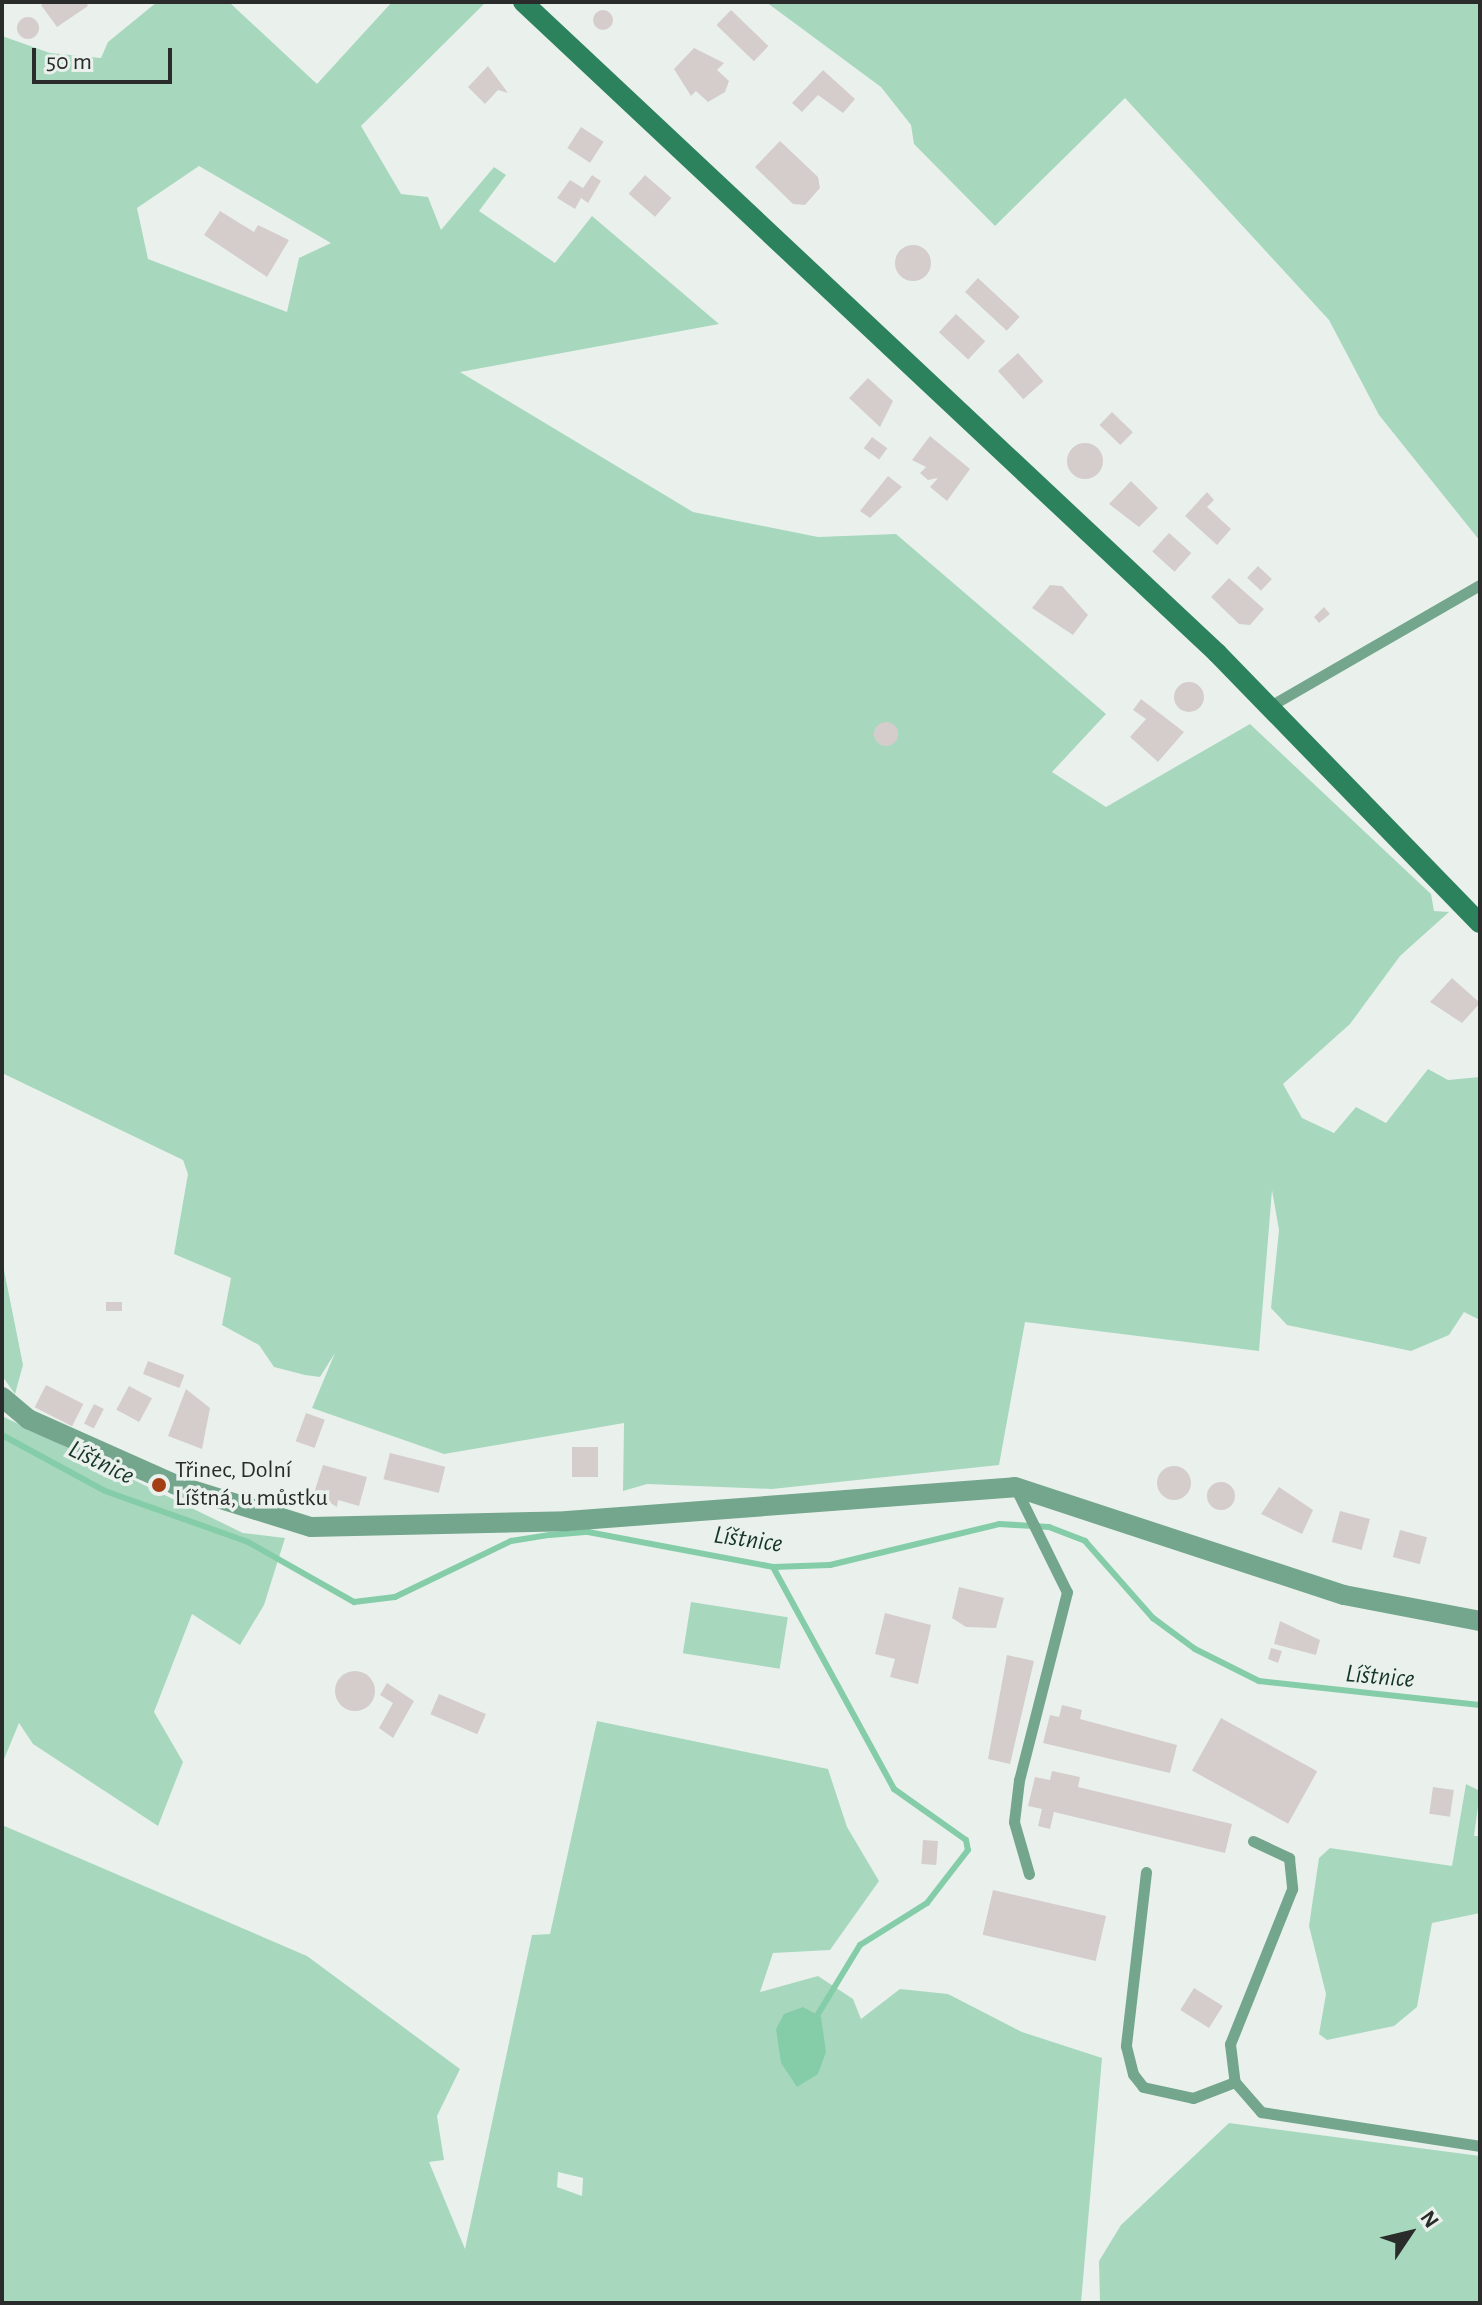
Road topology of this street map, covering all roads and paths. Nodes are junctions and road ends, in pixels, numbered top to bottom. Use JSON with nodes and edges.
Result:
{"nodes":[{"id":1,"x":523,"y":2,"type":"edge"},
{"id":2,"x":1480,"y":585,"type":"edge"},
{"id":3,"x":1270,"y":706,"type":"junction"},
{"id":4,"x":1480,"y":923,"type":"edge"},
{"id":5,"x":2,"y":1397,"type":"edge"},
{"id":6,"x":1015,"y":1487,"type":"junction"},
{"id":7,"x":1480,"y":1621,"type":"edge"},
{"id":8,"x":1253,"y":1841,"type":"dead end"},
{"id":9,"x":1146,"y":1872,"type":"dead end"},
{"id":10,"x":1029,"y":1874,"type":"dead end"},
{"id":11,"x":1235,"y":2082,"type":"junction"},
{"id":12,"x":1480,"y":2146,"type":"edge"}],
"edges":[{"from":1,"to":3,"type":"street"},
{"from":2,"to":3,"type":"lane"},
{"from":3,"to":4,"type":"street"},
{"from":5,"to":6,"type":"street"},
{"from":6,"to":7,"type":"street"},
{"from":6,"to":10,"type":"lane"},
{"from":8,"to":11,"type":"lane"},
{"from":9,"to":11,"type":"lane"},
{"from":11,"to":12,"type":"lane"}]}
